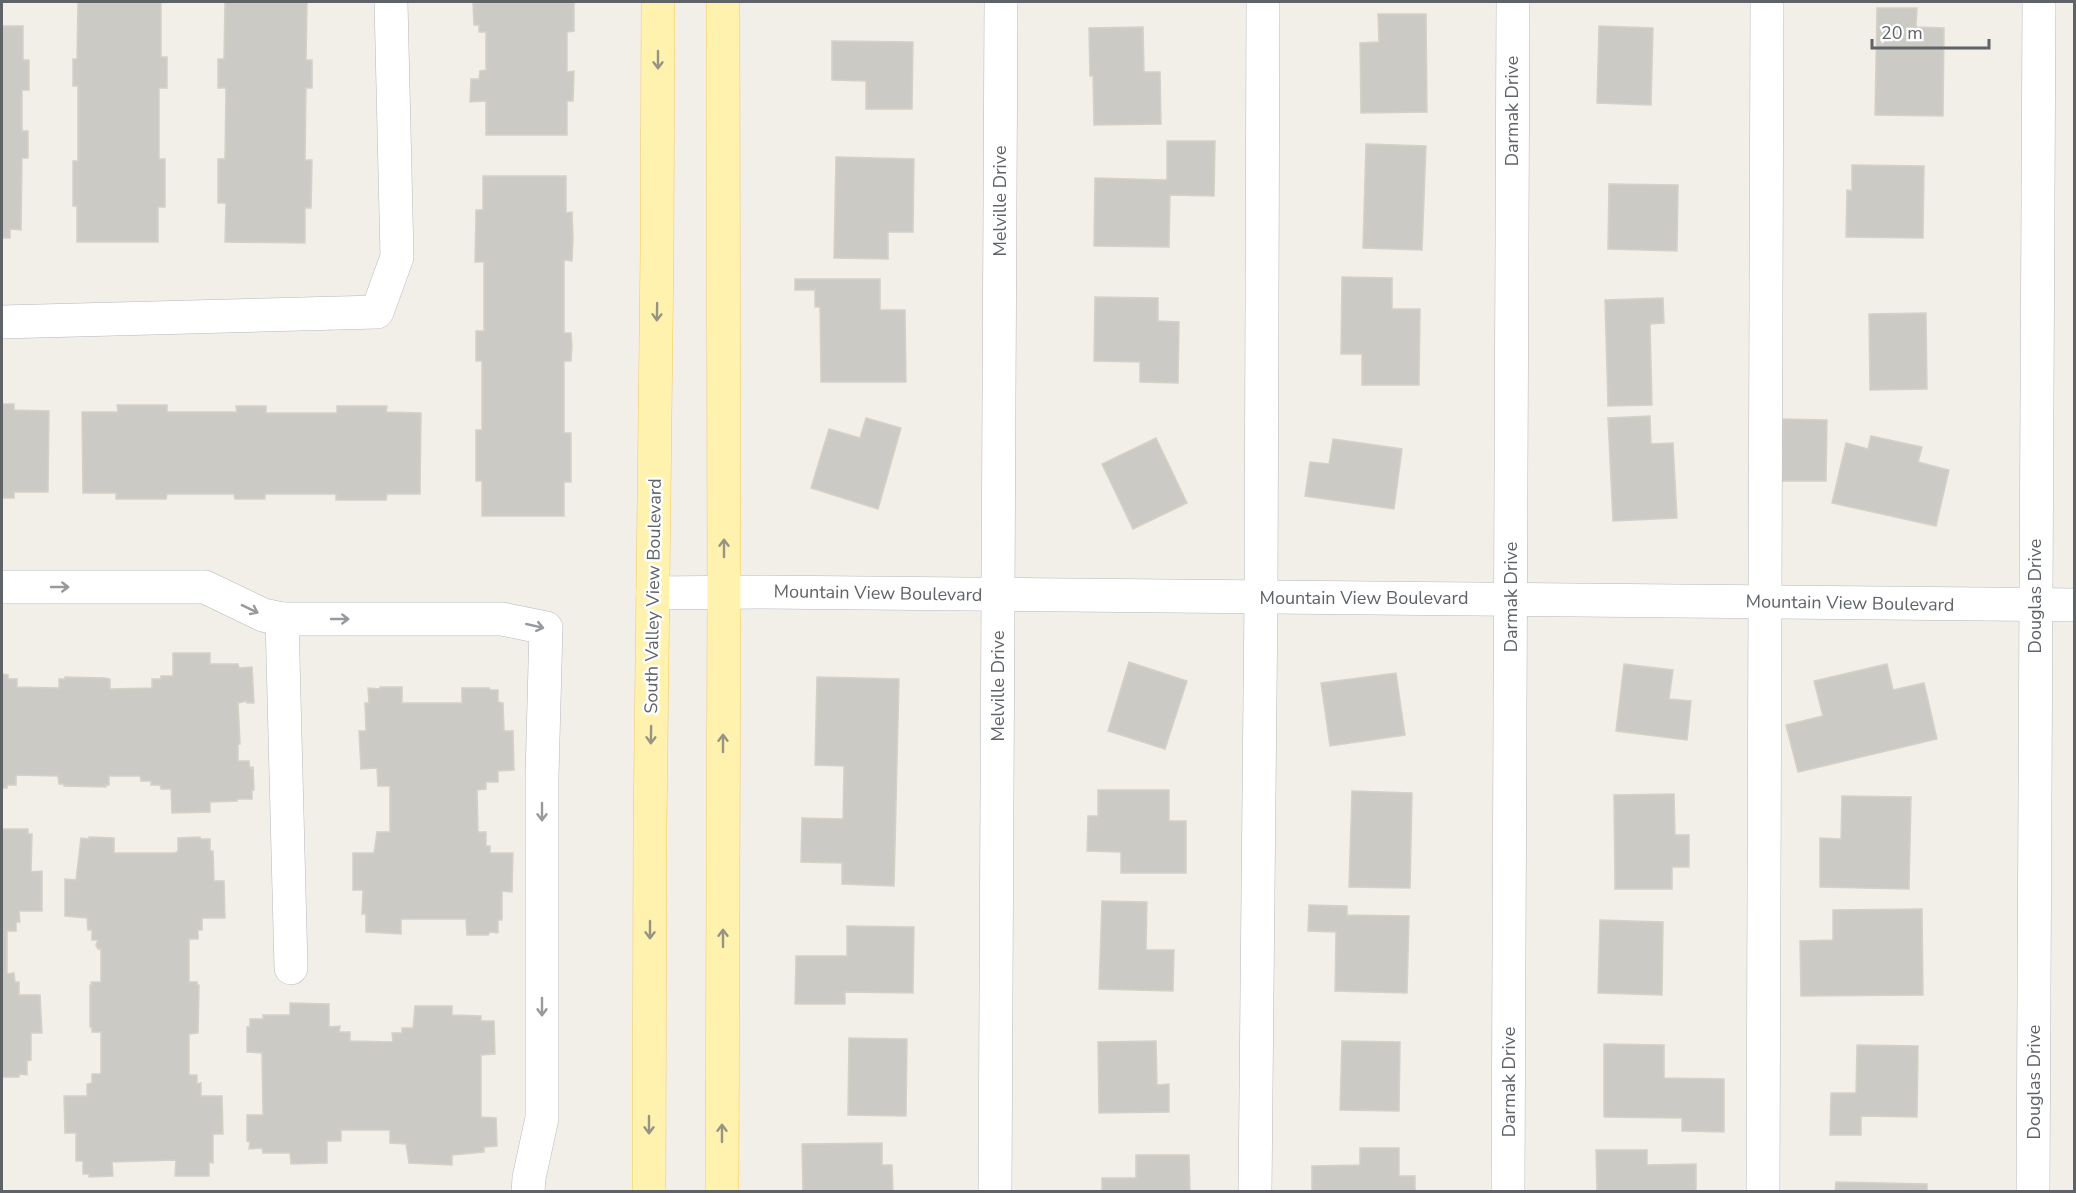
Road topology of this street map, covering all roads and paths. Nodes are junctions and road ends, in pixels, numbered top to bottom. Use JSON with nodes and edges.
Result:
{"nodes":[{"id":1,"x":391,"y":2,"type":"edge"},
{"id":2,"x":658,"y":2,"type":"edge"},
{"id":3,"x":723,"y":2,"type":"edge"},
{"id":4,"x":1001,"y":2,"type":"edge"},
{"id":5,"x":1263,"y":2,"type":"edge"},
{"id":6,"x":1513,"y":2,"type":"edge"},
{"id":7,"x":1767,"y":2,"type":"edge"},
{"id":8,"x":2038,"y":2,"type":"edge"},
{"id":9,"x":2,"y":322,"type":"edge"},
{"id":10,"x":2,"y":587,"type":"edge"},
{"id":11,"x":724,"y":592,"type":"junction"},
{"id":12,"x":653,"y":593,"type":"junction"},
{"id":13,"x":998,"y":595,"type":"junction"},
{"id":14,"x":1261,"y":597,"type":"junction"},
{"id":15,"x":1511,"y":599,"type":"junction"},
{"id":16,"x":1766,"y":602,"type":"junction"},
{"id":17,"x":2035,"y":604,"type":"junction"},
{"id":18,"x":2074,"y":605,"type":"edge"},
{"id":19,"x":282,"y":619,"type":"junction"},
{"id":20,"x":291,"y":968,"type":"dead end"},
{"id":21,"x":528,"y":1191,"type":"edge"},
{"id":22,"x":649,"y":1191,"type":"edge"},
{"id":23,"x":722,"y":1191,"type":"edge"},
{"id":24,"x":995,"y":1191,"type":"edge"},
{"id":25,"x":1255,"y":1191,"type":"edge"},
{"id":26,"x":1508,"y":1191,"type":"edge"},
{"id":27,"x":1763,"y":1191,"type":"edge"},
{"id":28,"x":2033,"y":1191,"type":"edge"}],
"edges":[{"from":1,"to":9,"type":"street"},
{"from":2,"to":12,"type":"main road","name":"South Valley View Boulevard","one_way":true},
{"from":11,"to":3,"type":"main road","one_way":true},
{"from":4,"to":13,"type":"street","name":"Melville Drive"},
{"from":5,"to":14,"type":"street"},
{"from":6,"to":15,"type":"street","name":"Darmak Drive"},
{"from":7,"to":16,"type":"street"},
{"from":8,"to":17,"type":"street","name":"Douglas Drive"},
{"from":10,"to":19,"type":"street","one_way":true},
{"from":11,"to":12,"type":"street","name":"Mountain View Boulevard"},
{"from":11,"to":13,"type":"street","name":"Mountain View Boulevard"},
{"from":23,"to":11,"type":"main road","one_way":true},
{"from":12,"to":22,"type":"main road","name":"South Valley View Boulevard","one_way":true},
{"from":13,"to":14,"type":"street","name":"Mountain View Boulevard"},
{"from":13,"to":24,"type":"street","name":"Melville Drive"},
{"from":14,"to":15,"type":"street","name":"Mountain View Boulevard"},
{"from":14,"to":25,"type":"street"},
{"from":15,"to":16,"type":"street","name":"Mountain View Boulevard"},
{"from":15,"to":26,"type":"street","name":"Darmak Drive"},
{"from":16,"to":17,"type":"street","name":"Mountain View Boulevard"},
{"from":16,"to":27,"type":"street"},
{"from":17,"to":18,"type":"street","name":"Mountain View Boulevard"},
{"from":17,"to":28,"type":"street","name":"Douglas Drive"},
{"from":19,"to":20,"type":"street"},
{"from":19,"to":21,"type":"street","one_way":true}]}
